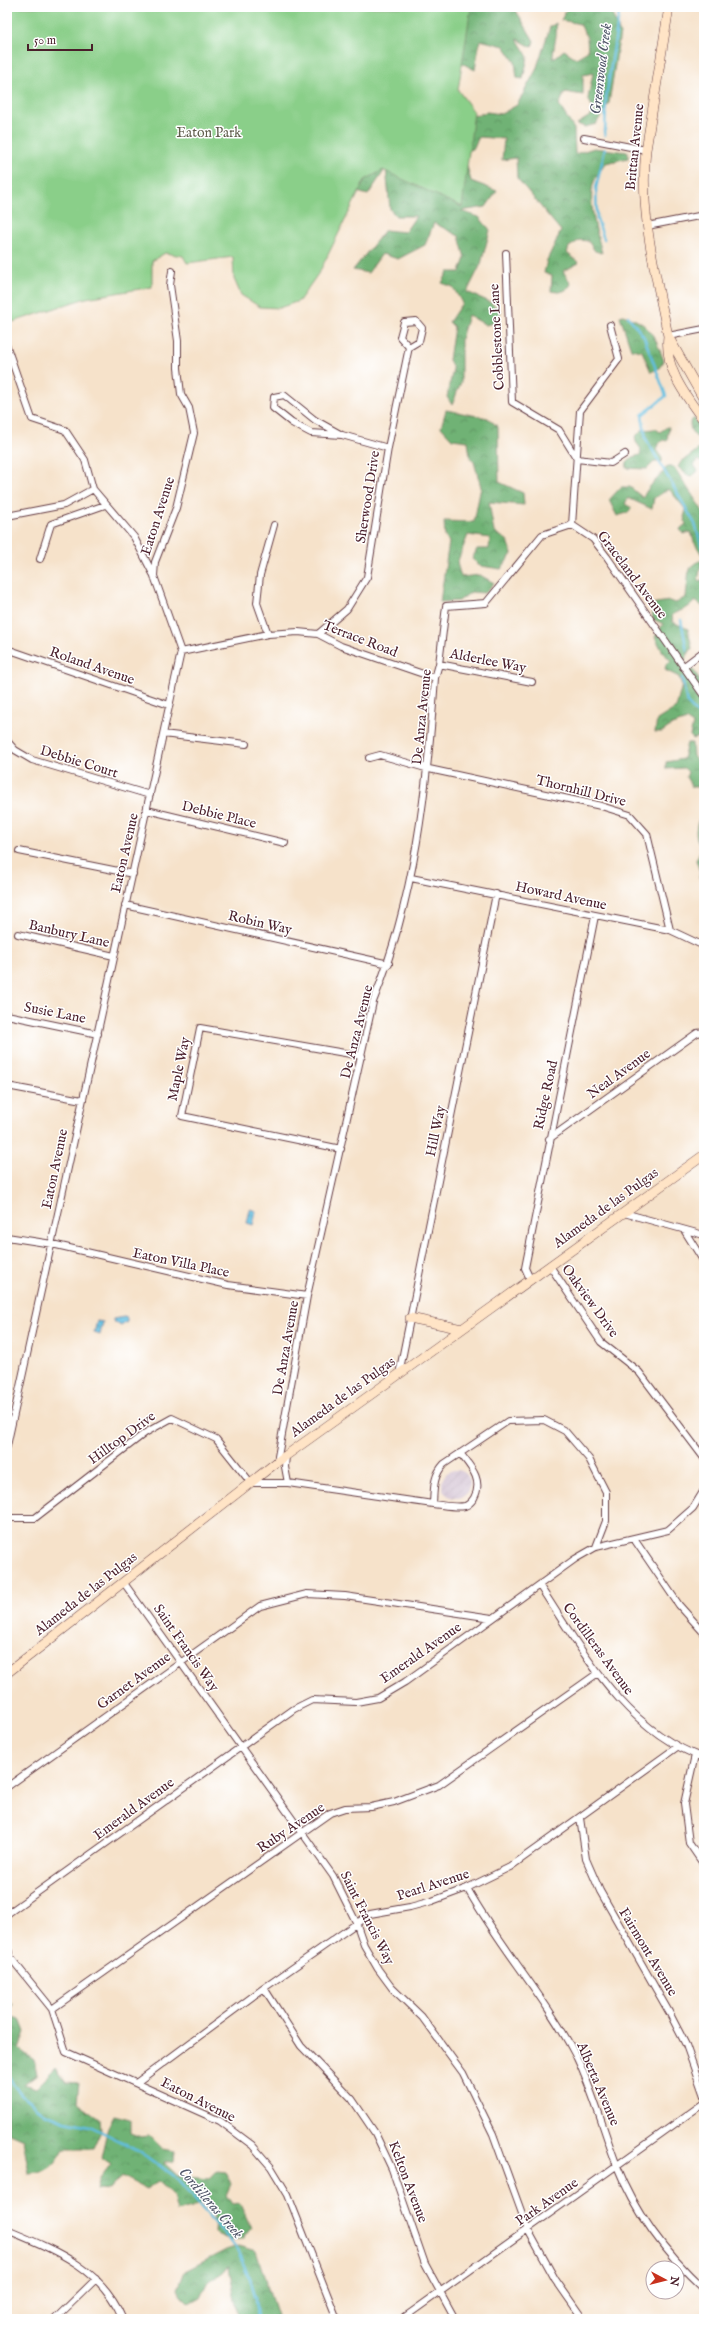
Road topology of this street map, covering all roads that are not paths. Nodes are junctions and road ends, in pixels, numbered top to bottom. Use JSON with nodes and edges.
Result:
{"nodes":[{"id":1,"x":669,"y":7,"type":"edge"},
{"id":2,"x":584,"y":138,"type":"dead end"},
{"id":3,"x":646,"y":150,"type":"junction"},
{"id":4,"x":704,"y":215,"type":"edge"},
{"id":5,"x":646,"y":226,"type":"junction"},
{"id":6,"x":506,"y":253,"type":"dead end"},
{"id":7,"x":172,"y":271,"type":"dead end"},
{"id":8,"x":610,"y":325,"type":"dead end"},
{"id":9,"x":704,"y":329,"type":"edge"},
{"id":10,"x":668,"y":336,"type":"junction"},
{"id":11,"x":7,"y":347,"type":"edge"},
{"id":12,"x":409,"y":347,"type":"junction"},
{"id":13,"x":704,"y":400,"type":"edge"},
{"id":14,"x":704,"y":421,"type":"edge"},
{"id":15,"x":342,"y":435,"type":"junction"},
{"id":16,"x":388,"y":448,"type":"junction"},
{"id":17,"x":625,"y":454,"type":"dead end"},
{"id":18,"x":577,"y":459,"type":"junction"},
{"id":19,"x":93,"y":489,"type":"junction"},
{"id":20,"x":105,"y":505,"type":"junction"},
{"id":21,"x":7,"y":516,"type":"edge"},
{"id":22,"x":274,"y":524,"type":"dead end"},
{"id":23,"x":572,"y":525,"type":"junction"},
{"id":24,"x":40,"y":560,"type":"dead end"},
{"id":25,"x":154,"y":576,"type":"junction"},
{"id":26,"x":268,"y":634,"type":"junction"},
{"id":27,"x":318,"y":634,"type":"junction"},
{"id":28,"x":7,"y":649,"type":"edge"},
{"id":29,"x":704,"y":651,"type":"edge"},
{"id":30,"x":181,"y":652,"type":"junction"},
{"id":31,"x":439,"y":664,"type":"junction"},
{"id":32,"x":683,"y":667,"type":"junction"},
{"id":33,"x":435,"y":678,"type":"junction"},
{"id":34,"x":532,"y":682,"type":"dead end"},
{"id":35,"x":704,"y":696,"type":"edge"},
{"id":36,"x":169,"y":705,"type":"junction"},
{"id":37,"x":163,"y":734,"type":"junction"},
{"id":38,"x":7,"y":741,"type":"edge"},
{"id":39,"x":246,"y":744,"type":"dead end"},
{"id":40,"x":369,"y":758,"type":"dead end"},
{"id":41,"x":429,"y":768,"type":"junction"},
{"id":42,"x":150,"y":796,"type":"junction"},
{"id":43,"x":147,"y":810,"type":"junction"},
{"id":44,"x":285,"y":843,"type":"dead end"},
{"id":45,"x":19,"y":851,"type":"dead end"},
{"id":46,"x":133,"y":874,"type":"junction"},
{"id":47,"x":411,"y":878,"type":"junction"},
{"id":48,"x":496,"y":894,"type":"junction"},
{"id":49,"x":126,"y":905,"type":"junction"},
{"id":50,"x":595,"y":916,"type":"junction"},
{"id":51,"x":670,"y":930,"type":"junction"},
{"id":52,"x":18,"y":934,"type":"dead end"},
{"id":53,"x":704,"y":946,"type":"edge"},
{"id":54,"x":114,"y":956,"type":"junction"},
{"id":55,"x":389,"y":964,"type":"junction"},
{"id":56,"x":7,"y":1015,"type":"edge"},
{"id":57,"x":704,"y":1032,"type":"edge"},
{"id":58,"x":98,"y":1034,"type":"junction"},
{"id":59,"x":362,"y":1056,"type":"junction"},
{"id":60,"x":7,"y":1086,"type":"edge"},
{"id":61,"x":82,"y":1100,"type":"junction"},
{"id":62,"x":549,"y":1139,"type":"junction"},
{"id":63,"x":341,"y":1150,"type":"junction"},
{"id":64,"x":704,"y":1155,"type":"edge"},
{"id":65,"x":624,"y":1213,"type":"junction"},
{"id":66,"x":684,"y":1230,"type":"junction"},
{"id":67,"x":704,"y":1235,"type":"edge"},
{"id":68,"x":7,"y":1237,"type":"edge"},
{"id":69,"x":52,"y":1244,"type":"junction"},
{"id":70,"x":704,"y":1262,"type":"edge"},
{"id":71,"x":550,"y":1266,"type":"junction"},
{"id":72,"x":530,"y":1279,"type":"junction"},
{"id":73,"x":307,"y":1296,"type":"junction"},
{"id":74,"x":410,"y":1318,"type":"junction"},
{"id":75,"x":462,"y":1329,"type":"junction"},
{"id":76,"x":399,"y":1374,"type":"junction"},
{"id":77,"x":7,"y":1446,"type":"edge"},
{"id":78,"x":460,"y":1453,"type":"junction"},
{"id":79,"x":286,"y":1456,"type":"junction"},
{"id":80,"x":704,"y":1458,"type":"edge"},
{"id":81,"x":277,"y":1462,"type":"junction"},
{"id":82,"x":251,"y":1483,"type":"junction"},
{"id":83,"x":288,"y":1483,"type":"junction"},
{"id":84,"x":704,"y":1490,"type":"edge"},
{"id":85,"x":433,"y":1504,"type":"junction"},
{"id":86,"x":7,"y":1518,"type":"edge"},
{"id":87,"x":634,"y":1539,"type":"junction"},
{"id":88,"x":596,"y":1547,"type":"junction"},
{"id":89,"x":124,"y":1583,"type":"junction"},
{"id":90,"x":539,"y":1585,"type":"junction"},
{"id":91,"x":492,"y":1618,"type":"junction"},
{"id":92,"x":704,"y":1633,"type":"edge"},
{"id":93,"x":180,"y":1662,"type":"junction"},
{"id":94,"x":7,"y":1673,"type":"edge"},
{"id":95,"x":598,"y":1673,"type":"junction"},
{"id":96,"x":241,"y":1747,"type":"junction"},
{"id":97,"x":677,"y":1747,"type":"junction"},
{"id":98,"x":695,"y":1755,"type":"junction"},
{"id":99,"x":704,"y":1758,"type":"edge"},
{"id":100,"x":7,"y":1787,"type":"edge"},
{"id":101,"x":580,"y":1818,"type":"junction"},
{"id":102,"x":302,"y":1833,"type":"junction"},
{"id":103,"x":704,"y":1865,"type":"edge"},
{"id":104,"x":467,"y":1888,"type":"junction"},
{"id":105,"x":7,"y":1914,"type":"edge"},
{"id":106,"x":356,"y":1922,"type":"junction"},
{"id":107,"x":7,"y":1945,"type":"edge"},
{"id":108,"x":264,"y":1988,"type":"junction"},
{"id":109,"x":52,"y":2009,"type":"junction"},
{"id":110,"x":136,"y":2082,"type":"junction"},
{"id":111,"x":704,"y":2096,"type":"edge"},
{"id":112,"x":704,"y":2103,"type":"edge"},
{"id":113,"x":618,"y":2167,"type":"junction"},
{"id":114,"x":7,"y":2230,"type":"edge"},
{"id":115,"x":528,"y":2230,"type":"junction"},
{"id":116,"x":96,"y":2279,"type":"junction"},
{"id":117,"x":704,"y":2289,"type":"edge"},
{"id":118,"x":440,"y":2293,"type":"junction"},
{"id":119,"x":55,"y":2319,"type":"edge"},
{"id":120,"x":123,"y":2319,"type":"edge"},
{"id":121,"x":337,"y":2319,"type":"edge"},
{"id":122,"x":402,"y":2319,"type":"edge"},
{"id":123,"x":455,"y":2319,"type":"edge"},
{"id":124,"x":583,"y":2319,"type":"edge"}],
"edges":[{"from":1,"to":3,"type":"main road","name":"Brittan Avenue"},
{"from":2,"to":3,"type":"street"},
{"from":3,"to":5,"type":"main road","name":"Brittan Avenue"},
{"from":4,"to":5,"type":"street"},
{"from":5,"to":10,"type":"main road","name":"Brittan Avenue"},
{"from":6,"to":18,"type":"street","name":"Cobblestone Lane"},
{"from":7,"to":25,"type":"street","name":"Eaton Avenue"},
{"from":8,"to":18,"type":"street"},
{"from":9,"to":10,"type":"street"},
{"from":10,"to":13,"type":"main road","name":"Brittan Avenue"},
{"from":10,"to":14,"type":"main road","name":"Brittan Avenue"},
{"from":11,"to":19,"type":"street"},
{"from":12,"to":12,"type":"street","name":"Sherwood Drive"},
{"from":12,"to":16,"type":"street","name":"Sherwood Drive"},
{"from":15,"to":15,"type":"street"},
{"from":15,"to":16,"type":"street"},
{"from":16,"to":27,"type":"street","name":"Sherwood Drive"},
{"from":17,"to":18,"type":"street"},
{"from":18,"to":23,"type":"street"},
{"from":19,"to":20,"type":"street"},
{"from":19,"to":21,"type":"street"},
{"from":20,"to":24,"type":"street"},
{"from":20,"to":25,"type":"street"},
{"from":22,"to":26,"type":"street"},
{"from":23,"to":31,"type":"street","name":"De Anza Avenue"},
{"from":23,"to":32,"type":"street","name":"Graceland Avenue"},
{"from":25,"to":30,"type":"street","name":"Eaton Avenue"},
{"from":26,"to":27,"type":"street","name":"Terrace Road"},
{"from":26,"to":30,"type":"street","name":"Terrace Road"},
{"from":27,"to":33,"type":"street","name":"Terrace Road"},
{"from":28,"to":36,"type":"street","name":"Roland Avenue"},
{"from":29,"to":32,"type":"street"},
{"from":30,"to":36,"type":"street","name":"Eaton Avenue"},
{"from":31,"to":33,"type":"street","name":"De Anza Avenue"},
{"from":31,"to":34,"type":"street","name":"Alderlee Way"},
{"from":32,"to":35,"type":"street","name":"Graceland Avenue"},
{"from":33,"to":41,"type":"street","name":"De Anza Avenue"},
{"from":36,"to":37,"type":"street","name":"Eaton Avenue"},
{"from":37,"to":39,"type":"street"},
{"from":37,"to":42,"type":"street","name":"Eaton Avenue"},
{"from":38,"to":42,"type":"street","name":"Debbie Court"},
{"from":40,"to":41,"type":"street","name":"Thornhill Drive"},
{"from":41,"to":47,"type":"street","name":"De Anza Avenue"},
{"from":41,"to":51,"type":"street","name":"Thornhill Drive"},
{"from":42,"to":43,"type":"street","name":"Eaton Avenue"},
{"from":43,"to":44,"type":"street","name":"Debbie Place"},
{"from":43,"to":46,"type":"street","name":"Eaton Avenue"},
{"from":45,"to":46,"type":"street"},
{"from":46,"to":49,"type":"street","name":"Eaton Avenue"},
{"from":47,"to":48,"type":"street","name":"Howard Avenue"},
{"from":47,"to":55,"type":"street","name":"De Anza Avenue"},
{"from":48,"to":50,"type":"street","name":"Howard Avenue"},
{"from":48,"to":74,"type":"street","name":"Hill Way"},
{"from":49,"to":54,"type":"street","name":"Eaton Avenue"},
{"from":49,"to":55,"type":"street","name":"Robin Way"},
{"from":50,"to":51,"type":"street","name":"Howard Avenue"},
{"from":50,"to":62,"type":"street","name":"Ridge Road"},
{"from":51,"to":53,"type":"street","name":"Howard Avenue"},
{"from":52,"to":54,"type":"street","name":"Banbury Lane"},
{"from":54,"to":58,"type":"street","name":"Eaton Avenue"},
{"from":55,"to":59,"type":"street","name":"De Anza Avenue"},
{"from":56,"to":58,"type":"street","name":"Susie Lane"},
{"from":57,"to":62,"type":"street","name":"Neal Avenue"},
{"from":58,"to":61,"type":"street","name":"Eaton Avenue"},
{"from":59,"to":63,"type":"street","name":"De Anza Avenue"},
{"from":59,"to":63,"type":"street","name":"Maple Way"},
{"from":60,"to":61,"type":"street"},
{"from":61,"to":69,"type":"street","name":"Eaton Avenue"},
{"from":62,"to":72,"type":"street","name":"Ridge Road"},
{"from":63,"to":73,"type":"street","name":"De Anza Avenue"},
{"from":64,"to":65,"type":"main road","name":"Alameda de las Pulgas"},
{"from":65,"to":66,"type":"street"},
{"from":65,"to":71,"type":"main road","name":"Alameda de las Pulgas"},
{"from":66,"to":67,"type":"street"},
{"from":66,"to":70,"type":"street"},
{"from":68,"to":69,"type":"street","name":"Eaton Villa Place"},
{"from":69,"to":73,"type":"street","name":"Eaton Villa Place"},
{"from":69,"to":77,"type":"street","name":"Eaton Avenue"},
{"from":71,"to":72,"type":"main road","name":"Alameda de las Pulgas"},
{"from":71,"to":80,"type":"street","name":"Oakview Drive"},
{"from":72,"to":75,"type":"main road","name":"Alameda de las Pulgas"},
{"from":73,"to":81,"type":"street","name":"De Anza Avenue"},
{"from":74,"to":75,"type":"main road"},
{"from":74,"to":76,"type":"street","name":"Hill Way"},
{"from":75,"to":76,"type":"main road","name":"Alameda de las Pulgas"},
{"from":76,"to":79,"type":"main road","name":"Alameda de las Pulgas"},
{"from":78,"to":85,"type":"street"},
{"from":78,"to":85,"type":"street"},
{"from":78,"to":88,"type":"street"},
{"from":79,"to":81,"type":"main road","name":"Alameda de las Pulgas"},
{"from":79,"to":83,"type":"street"},
{"from":81,"to":82,"type":"main road","name":"Alameda de las Pulgas"},
{"from":82,"to":83,"type":"street"},
{"from":82,"to":86,"type":"street","name":"Hilltop Drive"},
{"from":82,"to":89,"type":"main road","name":"Alameda de las Pulgas"},
{"from":83,"to":85,"type":"street"},
{"from":84,"to":87,"type":"street","name":"Emerald Avenue"},
{"from":87,"to":88,"type":"street","name":"Emerald Avenue"},
{"from":87,"to":92,"type":"street"},
{"from":88,"to":90,"type":"street","name":"Emerald Avenue"},
{"from":89,"to":93,"type":"street","name":"Saint Francis Way"},
{"from":89,"to":94,"type":"main road","name":"Alameda de las Pulgas"},
{"from":90,"to":91,"type":"street","name":"Emerald Avenue"},
{"from":90,"to":95,"type":"street","name":"Cordilleras Avenue"},
{"from":91,"to":93,"type":"street","name":"Garnet Avenue"},
{"from":91,"to":96,"type":"street","name":"Emerald Avenue"},
{"from":93,"to":96,"type":"street","name":"Saint Francis Way"},
{"from":93,"to":100,"type":"street","name":"Garnet Avenue"},
{"from":95,"to":97,"type":"street","name":"Cordilleras Avenue"},
{"from":95,"to":102,"type":"street","name":"Ruby Avenue"},
{"from":96,"to":102,"type":"street","name":"Saint Francis Way"},
{"from":96,"to":105,"type":"street","name":"Emerald Avenue"},
{"from":97,"to":98,"type":"street","name":"Cordilleras Avenue"},
{"from":97,"to":101,"type":"street","name":"Pearl Avenue"},
{"from":98,"to":99,"type":"street","name":"Cordilleras Avenue"},
{"from":98,"to":103,"type":"street"},
{"from":101,"to":104,"type":"street","name":"Pearl Avenue"},
{"from":101,"to":111,"type":"street","name":"Fairmont Avenue"},
{"from":102,"to":106,"type":"street","name":"Saint Francis Way"},
{"from":102,"to":109,"type":"street","name":"Ruby Avenue"},
{"from":104,"to":106,"type":"street","name":"Pearl Avenue"},
{"from":104,"to":113,"type":"street","name":"Alberta Avenue"},
{"from":106,"to":108,"type":"street","name":"Pearl Avenue"},
{"from":106,"to":115,"type":"street","name":"Saint Francis Way"},
{"from":107,"to":109,"type":"street","name":"Eaton Avenue"},
{"from":108,"to":110,"type":"street","name":"Pearl Avenue"},
{"from":108,"to":118,"type":"street","name":"Kelton Avenue"},
{"from":109,"to":110,"type":"street","name":"Eaton Avenue"},
{"from":110,"to":121,"type":"street","name":"Eaton Avenue"},
{"from":112,"to":113,"type":"street","name":"Park Avenue"},
{"from":113,"to":115,"type":"street","name":"Park Avenue"},
{"from":113,"to":117,"type":"street","name":"Alberta Avenue"},
{"from":114,"to":116,"type":"street"},
{"from":115,"to":118,"type":"street","name":"Park Avenue"},
{"from":115,"to":124,"type":"street","name":"Saint Francis Way"},
{"from":116,"to":119,"type":"street"},
{"from":116,"to":120,"type":"street"},
{"from":118,"to":122,"type":"street","name":"Park Avenue"},
{"from":118,"to":123,"type":"street","name":"Kelton Avenue"}]}
